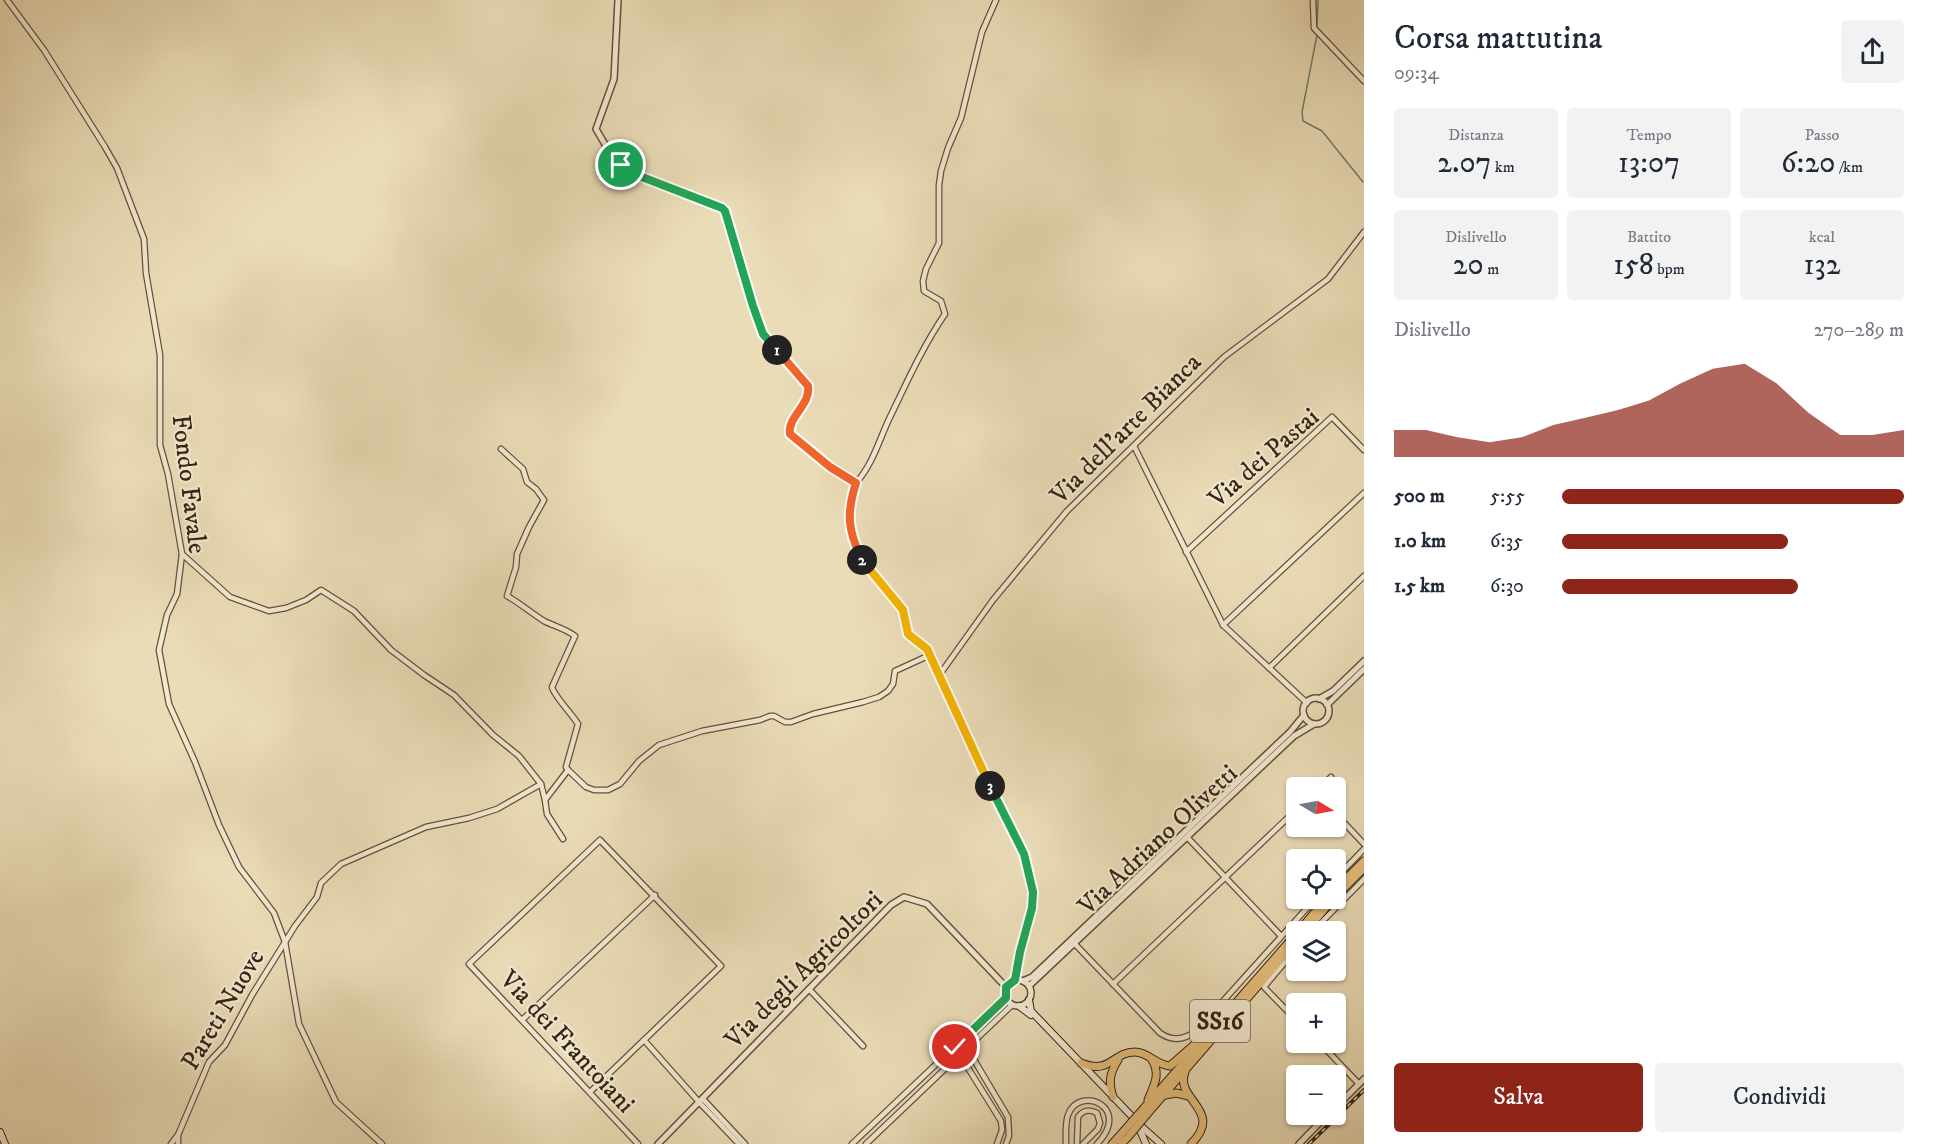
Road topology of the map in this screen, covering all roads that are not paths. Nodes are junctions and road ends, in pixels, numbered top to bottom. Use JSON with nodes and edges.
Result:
{"nodes":[{"id":1,"x":8,"y":0,"type":"edge"},
{"id":2,"x":618,"y":0,"type":"edge"},
{"id":3,"x":996,"y":0,"type":"edge"},
{"id":4,"x":1313,"y":0,"type":"edge"},
{"id":5,"x":1364,"y":81,"type":"edge"},
{"id":6,"x":1364,"y":232,"type":"edge"},
{"id":7,"x":1134,"y":446,"type":"junction"},
{"id":8,"x":501,"y":449,"type":"dead end"},
{"id":9,"x":1364,"y":450,"type":"edge"},
{"id":10,"x":856,"y":483,"type":"junction"},
{"id":11,"x":1364,"y":493,"type":"edge"},
{"id":12,"x":1186,"y":552,"type":"junction"},
{"id":13,"x":182,"y":554,"type":"junction"},
{"id":14,"x":1364,"y":576,"type":"edge"},
{"id":15,"x":1223,"y":625,"type":"junction"},
{"id":16,"x":930,"y":656,"type":"junction"},
{"id":17,"x":1364,"y":660,"type":"edge"},
{"id":18,"x":1269,"y":668,"type":"junction"},
{"id":19,"x":1364,"y":669,"type":"edge"},
{"id":20,"x":938,"y":677,"type":"junction"},
{"id":21,"x":1319,"y":699,"type":"junction"},
{"id":22,"x":1307,"y":703,"type":"junction"},
{"id":23,"x":1327,"y":705,"type":"junction"},
{"id":24,"x":1304,"y":715,"type":"junction"},
{"id":25,"x":1314,"y":724,"type":"junction"},
{"id":26,"x":568,"y":770,"type":"junction"},
{"id":27,"x":541,"y":784,"type":"junction"},
{"id":28,"x":545,"y":800,"type":"junction"},
{"id":29,"x":1286,"y":820,"type":"edge"},
{"id":30,"x":1346,"y":825,"type":"edge"},
{"id":31,"x":1187,"y":837,"type":"junction"},
{"id":32,"x":563,"y":839,"type":"dead end"},
{"id":33,"x":1364,"y":844,"type":"edge"},
{"id":34,"x":1364,"y":849,"type":"edge"},
{"id":35,"x":1364,"y":861,"type":"edge"},
{"id":36,"x":1346,"y":868,"type":"edge"},
{"id":37,"x":1364,"y":868,"type":"edge"},
{"id":38,"x":1225,"y":878,"type":"junction"},
{"id":39,"x":1346,"y":879,"type":"edge"},
{"id":40,"x":1364,"y":879,"type":"edge"},
{"id":41,"x":1346,"y":887,"type":"edge"},
{"id":42,"x":655,"y":895,"type":"junction"},
{"id":43,"x":1306,"y":909,"type":"edge"},
{"id":44,"x":1318,"y":909,"type":"edge"},
{"id":45,"x":1325,"y":909,"type":"edge"},
{"id":46,"x":1308,"y":921,"type":"edge"},
{"id":47,"x":1315,"y":921,"type":"edge"},
{"id":48,"x":1322,"y":921,"type":"edge"},
{"id":49,"x":1281,"y":936,"type":"junction"},
{"id":50,"x":285,"y":942,"type":"junction"},
{"id":51,"x":1073,"y":942,"type":"junction"},
{"id":52,"x":1286,"y":945,"type":"edge"},
{"id":53,"x":1286,"y":953,"type":"edge"},
{"id":54,"x":1286,"y":961,"type":"edge"},
{"id":55,"x":1015,"y":980,"type":"junction"},
{"id":56,"x":1023,"y":981,"type":"junction"},
{"id":57,"x":1113,"y":984,"type":"junction"},
{"id":58,"x":1029,"y":986,"type":"junction"},
{"id":59,"x":1006,"y":987,"type":"junction"},
{"id":60,"x":809,"y":989,"type":"junction"},
{"id":61,"x":1006,"y":998,"type":"junction"},
{"id":62,"x":1029,"y":1000,"type":"junction"},
{"id":63,"x":1016,"y":1006,"type":"junction"},
{"id":64,"x":1286,"y":1010,"type":"edge"},
{"id":65,"x":1030,"y":1012,"type":"junction"},
{"id":66,"x":522,"y":1020,"type":"junction"},
{"id":67,"x":1210,"y":1031,"type":"junction"},
{"id":68,"x":644,"y":1040,"type":"junction"},
{"id":69,"x":962,"y":1040,"type":"junction"},
{"id":70,"x":863,"y":1046,"type":"dead end"},
{"id":71,"x":955,"y":1047,"type":"junction"},
{"id":72,"x":967,"y":1048,"type":"junction"},
{"id":73,"x":1330,"y":1053,"type":"edge"},
{"id":74,"x":960,"y":1054,"type":"junction"},
{"id":75,"x":1119,"y":1058,"type":"junction"},
{"id":76,"x":1151,"y":1058,"type":"junction"},
{"id":77,"x":1191,"y":1062,"type":"junction"},
{"id":78,"x":1081,"y":1063,"type":"junction"},
{"id":79,"x":1362,"y":1081,"type":"edge"},
{"id":80,"x":590,"y":1092,"type":"junction"},
{"id":81,"x":1113,"y":1096,"type":"junction"},
{"id":82,"x":1162,"y":1096,"type":"junction"},
{"id":83,"x":1346,"y":1097,"type":"edge"},
{"id":84,"x":1194,"y":1100,"type":"junction"},
{"id":85,"x":700,"y":1101,"type":"junction"},
{"id":86,"x":1146,"y":1110,"type":"junction"},
{"id":87,"x":1318,"y":1125,"type":"edge"},
{"id":88,"x":1142,"y":1130,"type":"junction"},
{"id":89,"x":0,"y":1132,"type":"edge"},
{"id":90,"x":178,"y":1135,"type":"junction"},
{"id":91,"x":1125,"y":1135,"type":"junction"},
{"id":92,"x":5,"y":1144,"type":"edge"},
{"id":93,"x":171,"y":1144,"type":"edge"},
{"id":94,"x":178,"y":1144,"type":"edge"},
{"id":95,"x":382,"y":1144,"type":"edge"},
{"id":96,"x":638,"y":1144,"type":"edge"},
{"id":97,"x":658,"y":1144,"type":"edge"},
{"id":98,"x":739,"y":1144,"type":"edge"},
{"id":99,"x":745,"y":1144,"type":"edge"},
{"id":100,"x":852,"y":1144,"type":"edge"},
{"id":101,"x":866,"y":1144,"type":"edge"},
{"id":102,"x":997,"y":1144,"type":"edge"},
{"id":103,"x":1006,"y":1144,"type":"edge"},
{"id":104,"x":1066,"y":1144,"type":"edge"},
{"id":105,"x":1077,"y":1144,"type":"edge"},
{"id":106,"x":1083,"y":1144,"type":"edge"},
{"id":107,"x":1097,"y":1144,"type":"edge"},
{"id":108,"x":1112,"y":1144,"type":"edge"},
{"id":109,"x":1121,"y":1144,"type":"edge"},
{"id":110,"x":1146,"y":1144,"type":"edge"},
{"id":111,"x":1161,"y":1144,"type":"edge"},
{"id":112,"x":1190,"y":1144,"type":"edge"},
{"id":113,"x":1299,"y":1144,"type":"edge"}],
"edges":[{"from":1,"to":13,"type":"street","name":"Fondo Favale"},
{"from":2,"to":10,"type":"street"},
{"from":3,"to":10,"type":"street"},
{"from":4,"to":5,"type":"street"},
{"from":6,"to":7,"type":"street","name":"Via dell'arte Bianca"},
{"from":7,"to":12,"type":"street"},
{"from":7,"to":20,"type":"street","name":"Via dell'arte Bianca"},
{"from":8,"to":26,"type":"street"},
{"from":9,"to":12,"type":"street","name":"Via dei Pastai"},
{"from":10,"to":16,"type":"street"},
{"from":11,"to":15,"type":"street"},
{"from":12,"to":15,"type":"street"},
{"from":13,"to":27,"type":"street"},
{"from":13,"to":50,"type":"street","name":"Fondo Favale"},
{"from":14,"to":18,"type":"street"},
{"from":15,"to":18,"type":"street"},
{"from":16,"to":20,"type":"street"},
{"from":16,"to":26,"type":"street"},
{"from":17,"to":21,"type":"street"},
{"from":18,"to":22,"type":"street"},
{"from":19,"to":23,"type":"street","name":"Via Adriano Olivetti"},
{"from":20,"to":55,"type":"street"},
{"from":21,"to":22,"type":"street"},
{"from":21,"to":23,"type":"street"},
{"from":22,"to":24,"type":"street","name":"Via Adriano Olivetti"},
{"from":23,"to":25,"type":"street","name":"Via Adriano Olivetti"},
{"from":24,"to":25,"type":"street"},
{"from":24,"to":51,"type":"street","name":"Via Adriano Olivetti"},
{"from":25,"to":31,"type":"street","name":"Via Adriano Olivetti"},
{"from":26,"to":28,"type":"street"},
{"from":27,"to":28,"type":"street"},
{"from":27,"to":50,"type":"street"},
{"from":28,"to":32,"type":"street"},
{"from":29,"to":38,"type":"street"},
{"from":30,"to":33,"type":"street"},
{"from":31,"to":38,"type":"street"},
{"from":31,"to":51,"type":"street","name":"Via Adriano Olivetti"},
{"from":34,"to":36,"type":"street"},
{"from":35,"to":39,"type":"highway"},
{"from":37,"to":41,"type":"highway"},
{"from":38,"to":49,"type":"street"},
{"from":38,"to":57,"type":"street"},
{"from":40,"to":48,"type":"street"},
{"from":42,"to":66,"type":"street"},
{"from":42,"to":66,"type":"street","name":"Via dei Frantoiani"},
{"from":42,"to":68,"type":"street"},
{"from":43,"to":49,"type":"street"},
{"from":44,"to":46,"type":"highway","number":"SS16"},
{"from":45,"to":47,"type":"highway"},
{"from":49,"to":57,"type":"street"},
{"from":50,"to":90,"type":"street","name":"Pareti Nuove"},
{"from":50,"to":95,"type":"street","name":"Pareti Nuove"},
{"from":51,"to":56,"type":"street","name":"Via Adriano Olivetti"},
{"from":51,"to":57,"type":"street"},
{"from":51,"to":58,"type":"street","name":"Via Adriano Olivetti"},
{"from":52,"to":67,"type":"highway","number":"SS16"},
{"from":53,"to":77,"type":"highway","number":"SS16"},
{"from":54,"to":64,"type":"street"},
{"from":55,"to":56,"type":"street"},
{"from":55,"to":59,"type":"street"},
{"from":56,"to":58,"type":"street"},
{"from":58,"to":62,"type":"street"},
{"from":59,"to":60,"type":"street","name":"Via degli Agricoltori"},
{"from":59,"to":61,"type":"street"},
{"from":60,"to":70,"type":"street"},
{"from":60,"to":85,"type":"street","name":"Via degli Agricoltori"},
{"from":61,"to":63,"type":"street"},
{"from":61,"to":69,"type":"street"},
{"from":62,"to":63,"type":"street"},
{"from":62,"to":65,"type":"main road"},
{"from":63,"to":65,"type":"main road"},
{"from":63,"to":72,"type":"street"},
{"from":65,"to":78,"type":"main road"},
{"from":65,"to":88,"type":"main road"},
{"from":66,"to":80,"type":"street","name":"Via dei Frantoiani"},
{"from":67,"to":76,"type":"highway"},
{"from":67,"to":86,"type":"highway","number":"SS16"},
{"from":68,"to":80,"type":"street"},
{"from":68,"to":85,"type":"street"},
{"from":69,"to":71,"type":"street"},
{"from":69,"to":72,"type":"street"},
{"from":71,"to":74,"type":"street"},
{"from":71,"to":100,"type":"street"},
{"from":72,"to":74,"type":"street"},
{"from":72,"to":103,"type":"street"},
{"from":73,"to":79,"type":"street"},
{"from":74,"to":101,"type":"street"},
{"from":74,"to":102,"type":"street"},
{"from":75,"to":76,"type":"highway"},
{"from":75,"to":78,"type":"highway"},
{"from":75,"to":81,"type":"highway"},
{"from":76,"to":86,"type":"highway"},
{"from":77,"to":82,"type":"highway","number":"SS16"},
{"from":77,"to":84,"type":"highway"},
{"from":78,"to":81,"type":"main road"},
{"from":79,"to":83,"type":"street"},
{"from":80,"to":96,"type":"street","name":"Via dei Frantoiani"},
{"from":81,"to":88,"type":"main road"},
{"from":82,"to":84,"type":"highway"},
{"from":82,"to":86,"type":"highway","number":"SS16"},
{"from":84,"to":112,"type":"highway"},
{"from":85,"to":97,"type":"street","name":"Via degli Agricoltori"},
{"from":85,"to":98,"type":"street"},
{"from":85,"to":99,"type":"street"},
{"from":86,"to":91,"type":"highway","number":"SS16","bridge":true},
{"from":87,"to":113,"type":"street"},
{"from":88,"to":110,"type":"main road"},
{"from":88,"to":111,"type":"main road"},
{"from":89,"to":92,"type":"main road"},
{"from":90,"to":93,"type":"street"},
{"from":90,"to":94,"type":"street","name":"Pareti Nuove"},
{"from":91,"to":108,"type":"highway","number":"SS16"},
{"from":91,"to":109,"type":"highway","number":"SS16"},
{"from":104,"to":107,"type":"street"},
{"from":105,"to":106,"type":"street"}]}
